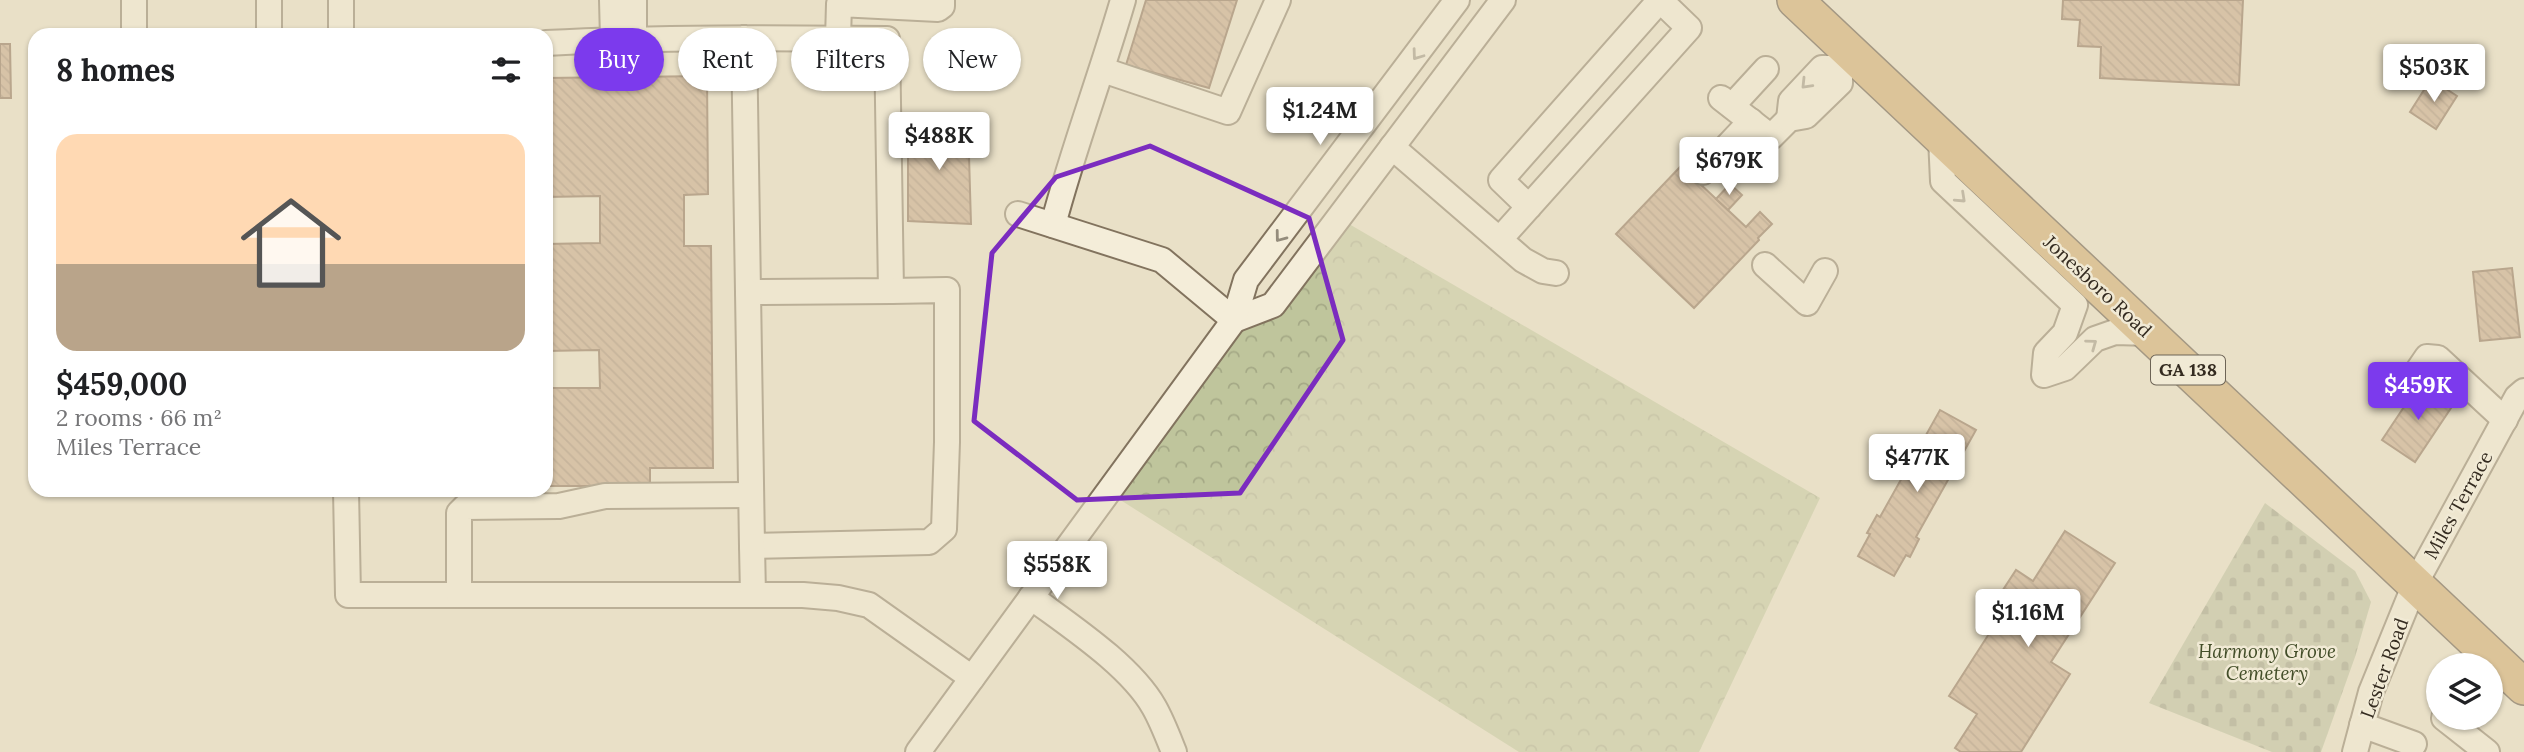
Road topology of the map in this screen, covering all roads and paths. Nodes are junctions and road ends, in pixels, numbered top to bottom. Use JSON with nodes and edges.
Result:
{"nodes":[{"id":1,"x":134,"y":0,"type":"edge"},
{"id":2,"x":269,"y":0,"type":"edge"},
{"id":3,"x":341,"y":0,"type":"edge"},
{"id":4,"x":612,"y":0,"type":"edge"},
{"id":5,"x":634,"y":0,"type":"edge"},
{"id":6,"x":942,"y":0,"type":"edge"},
{"id":7,"x":1123,"y":0,"type":"edge"},
{"id":8,"x":1278,"y":0,"type":"edge"},
{"id":9,"x":1457,"y":0,"type":"edge"},
{"id":10,"x":1503,"y":0,"type":"edge"},
{"id":11,"x":1518,"y":0,"type":"edge"},
{"id":12,"x":1795,"y":0,"type":"edge"},
{"id":13,"x":134,"y":28,"type":"edge"},
{"id":14,"x":269,"y":28,"type":"edge"},
{"id":15,"x":341,"y":28,"type":"edge"},
{"id":16,"x":620,"y":28,"type":"edge"},
{"id":17,"x":626,"y":28,"type":"edge"},
{"id":18,"x":838,"y":28,"type":"edge"},
{"id":19,"x":574,"y":42,"type":"edge"},
{"id":20,"x":553,"y":43,"type":"edge"},
{"id":21,"x":1466,"y":48,"type":"junction"},
{"id":22,"x":1846,"y":60,"type":"junction"},
{"id":23,"x":1766,"y":69,"type":"dead end"},
{"id":24,"x":1103,"y":70,"type":"junction"},
{"id":25,"x":745,"y":91,"type":"edge"},
{"id":26,"x":888,"y":91,"type":"edge"},
{"id":27,"x":1735,"y":108,"type":"junction"},
{"id":28,"x":1941,"y":138,"type":"junction"},
{"id":29,"x":1392,"y":147,"type":"junction"},
{"id":30,"x":1703,"y":172,"type":"dead end"},
{"id":31,"x":1529,"y":207,"type":"junction"},
{"id":32,"x":1018,"y":214,"type":"dead end"},
{"id":33,"x":1053,"y":226,"type":"junction"},
{"id":34,"x":1500,"y":240,"type":"junction"},
{"id":35,"x":1765,"y":265,"type":"dead end"},
{"id":36,"x":1825,"y":271,"type":"dead end"},
{"id":37,"x":1556,"y":273,"type":"dead end"},
{"id":38,"x":891,"y":291,"type":"junction"},
{"id":39,"x":748,"y":292,"type":"junction"},
{"id":40,"x":1234,"y":320,"type":"junction"},
{"id":41,"x":2148,"y":333,"type":"junction"},
{"id":42,"x":2410,"y":382,"type":"dead end"},
{"id":43,"x":2524,"y":391,"type":"edge"},
{"id":44,"x":2505,"y":420,"type":"junction"},
{"id":45,"x":751,"y":495,"type":"junction"},
{"id":46,"x":346,"y":497,"type":"edge"},
{"id":47,"x":752,"y":546,"type":"junction"},
{"id":48,"x":2415,"y":584,"type":"junction"},
{"id":49,"x":459,"y":595,"type":"junction"},
{"id":50,"x":753,"y":595,"type":"junction"},
{"id":51,"x":1031,"y":597,"type":"junction"},
{"id":52,"x":972,"y":678,"type":"junction"},
{"id":53,"x":2524,"y":687,"type":"edge"},
{"id":54,"x":2362,"y":725,"type":"junction"},
{"id":55,"x":2426,"y":730,"type":"edge"},
{"id":56,"x":2459,"y":730,"type":"edge"},
{"id":57,"x":2413,"y":748,"type":"edge"},
{"id":58,"x":918,"y":752,"type":"edge"},
{"id":59,"x":1174,"y":752,"type":"edge"},
{"id":60,"x":2355,"y":752,"type":"edge"},
{"id":61,"x":2487,"y":752,"type":"edge"}],
"edges":[{"from":1,"to":13,"type":"street"},
{"from":2,"to":14,"type":"street"},
{"from":3,"to":15,"type":"street"},
{"from":4,"to":16,"type":"street"},
{"from":5,"to":17,"type":"street"},
{"from":6,"to":18,"type":"street"},
{"from":7,"to":24,"type":"street"},
{"from":8,"to":24,"type":"street"},
{"from":9,"to":40,"type":"street","one_way":true},
{"from":10,"to":21,"type":"street"},
{"from":11,"to":21,"type":"street"},
{"from":12,"to":22,"type":"highway","name":"Jonesboro Road","number":"GA 138"},
{"from":19,"to":20,"type":"street"},
{"from":21,"to":29,"type":"street"},
{"from":22,"to":27,"type":"street"},
{"from":22,"to":28,"type":"highway","name":"Jonesboro Road","number":"GA 138"},
{"from":23,"to":27,"type":"street"},
{"from":24,"to":33,"type":"street"},
{"from":25,"to":39,"type":"street"},
{"from":26,"to":38,"type":"street"},
{"from":27,"to":30,"type":"street"},
{"from":28,"to":41,"type":"highway","name":"Jonesboro Road","number":"GA 138"},
{"from":28,"to":41,"type":"street","one_way":true},
{"from":29,"to":34,"type":"street"},
{"from":29,"to":40,"type":"street"},
{"from":31,"to":31,"type":"street"},
{"from":31,"to":34,"type":"street"},
{"from":32,"to":33,"type":"street"},
{"from":33,"to":40,"type":"street"},
{"from":34,"to":37,"type":"street"},
{"from":35,"to":36,"type":"street"},
{"from":38,"to":39,"type":"street"},
{"from":38,"to":47,"type":"street"},
{"from":39,"to":45,"type":"street"},
{"from":40,"to":51,"type":"street"},
{"from":41,"to":48,"type":"highway","name":"Jonesboro Road","number":"GA 138"},
{"from":42,"to":44,"type":"street"},
{"from":43,"to":44,"type":"street","name":"Miles Terrace"},
{"from":44,"to":48,"type":"street","name":"Miles Terrace"},
{"from":45,"to":47,"type":"street"},
{"from":45,"to":49,"type":"street"},
{"from":46,"to":49,"type":"street"},
{"from":47,"to":50,"type":"street"},
{"from":48,"to":53,"type":"highway","name":"Jonesboro Road","number":"GA 138"},
{"from":48,"to":54,"type":"street","name":"Lester Road"},
{"from":49,"to":50,"type":"street"},
{"from":50,"to":52,"type":"street"},
{"from":51,"to":52,"type":"street"},
{"from":51,"to":59,"type":"street"},
{"from":52,"to":58,"type":"street"},
{"from":54,"to":57,"type":"street"},
{"from":54,"to":60,"type":"street","name":"Lester Road"},
{"from":55,"to":57,"type":"street"},
{"from":56,"to":61,"type":"street"}]}
